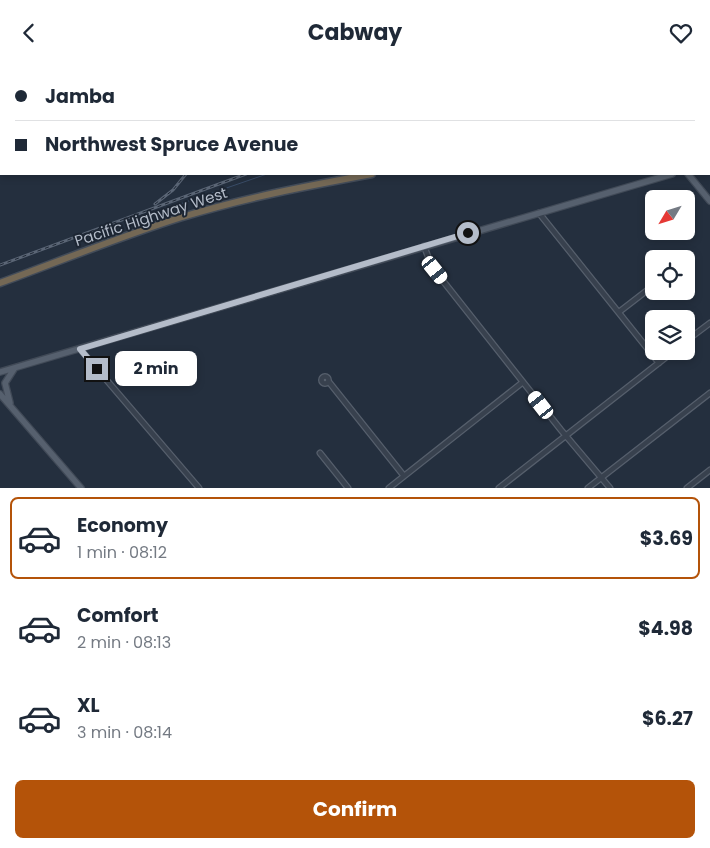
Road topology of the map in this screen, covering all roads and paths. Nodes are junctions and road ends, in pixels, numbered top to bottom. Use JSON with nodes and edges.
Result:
{"nodes":[{"id":1,"x":367,"y":175,"type":"edge"},
{"id":2,"x":669,"y":175,"type":"edge"},
{"id":3,"x":689,"y":175,"type":"edge"},
{"id":4,"x":710,"y":201,"type":"edge"},
{"id":5,"x":539,"y":213,"type":"junction"},
{"id":6,"x":424,"y":246,"type":"junction"},
{"id":7,"x":0,"y":283,"type":"edge"},
{"id":8,"x":645,"y":292,"type":"edge"},
{"id":9,"x":618,"y":313,"type":"junction"},
{"id":10,"x":710,"y":323,"type":"edge"},
{"id":11,"x":695,"y":334,"type":"edge"},
{"id":12,"x":80,"y":349,"type":"junction"},
{"id":13,"x":663,"y":360,"type":"edge"},
{"id":14,"x":659,"y":363,"type":"junction"},
{"id":15,"x":15,"y":368,"type":"junction"},
{"id":16,"x":0,"y":372,"type":"edge"},
{"id":17,"x":523,"y":382,"type":"junction"},
{"id":18,"x":329,"y":383,"type":"dead end"},
{"id":19,"x":710,"y":393,"type":"edge"},
{"id":20,"x":0,"y":394,"type":"edge"},
{"id":21,"x":16,"y":413,"type":"junction"},
{"id":22,"x":567,"y":435,"type":"junction"},
{"id":23,"x":320,"y":453,"type":"dead end"},
{"id":24,"x":710,"y":470,"type":"edge"},
{"id":25,"x":404,"y":477,"type":"junction"},
{"id":26,"x":602,"y":478,"type":"junction"},
{"id":27,"x":81,"y":488,"type":"edge"},
{"id":28,"x":199,"y":488,"type":"edge"},
{"id":29,"x":348,"y":488,"type":"edge"},
{"id":30,"x":389,"y":488,"type":"edge"},
{"id":31,"x":499,"y":488,"type":"edge"},
{"id":32,"x":588,"y":488,"type":"edge"},
{"id":33,"x":610,"y":488,"type":"edge"},
{"id":34,"x":688,"y":488,"type":"edge"}],
"edges":[{"from":1,"to":7,"type":"highway","name":"Pacific Highway West"},
{"from":2,"to":5,"type":"main road"},
{"from":3,"to":4,"type":"main road"},
{"from":5,"to":6,"type":"main road"},
{"from":5,"to":9,"type":"street"},
{"from":6,"to":12,"type":"main road"},
{"from":6,"to":17,"type":"street"},
{"from":8,"to":9,"type":"street"},
{"from":9,"to":14,"type":"street"},
{"from":10,"to":11,"type":"street"},
{"from":12,"to":15,"type":"main road"},
{"from":12,"to":28,"type":"street"},
{"from":13,"to":14,"type":"street"},
{"from":14,"to":22,"type":"street"},
{"from":15,"to":16,"type":"main road"},
{"from":15,"to":21,"type":"main road"},
{"from":17,"to":22,"type":"street"},
{"from":17,"to":25,"type":"street"},
{"from":18,"to":25,"type":"street"},
{"from":19,"to":26,"type":"street"},
{"from":20,"to":21,"type":"main road"},
{"from":21,"to":27,"type":"main road"},
{"from":22,"to":26,"type":"street"},
{"from":22,"to":31,"type":"street"},
{"from":23,"to":29,"type":"street"},
{"from":24,"to":34,"type":"street"},
{"from":25,"to":30,"type":"street"},
{"from":26,"to":32,"type":"street"},
{"from":26,"to":33,"type":"street"}]}
